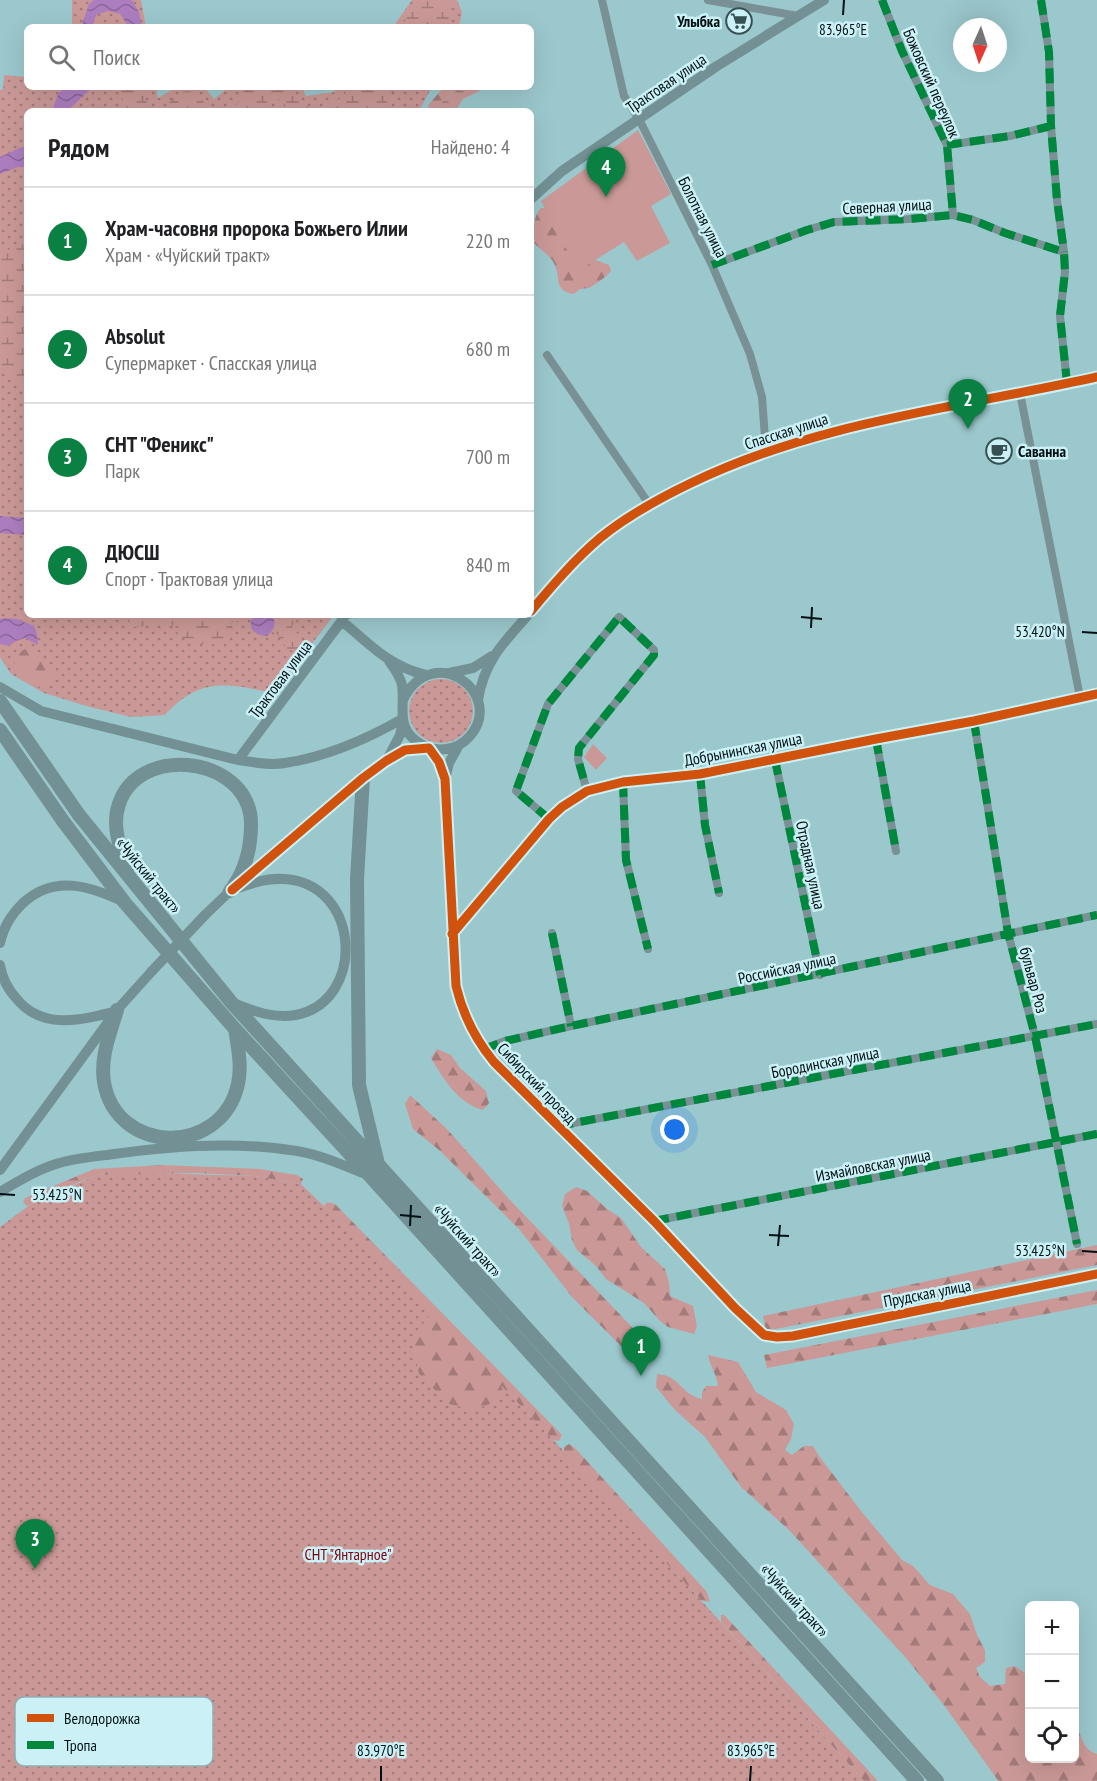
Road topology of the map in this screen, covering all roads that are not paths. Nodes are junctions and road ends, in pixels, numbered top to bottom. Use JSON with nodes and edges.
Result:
{"nodes":[{"id":1,"x":602,"y":0,"type":"edge"},
{"id":2,"x":708,"y":0,"type":"edge"},
{"id":3,"x":824,"y":0,"type":"edge"},
{"id":4,"x":882,"y":0,"type":"edge"},
{"id":5,"x":1041,"y":0,"type":"edge"},
{"id":6,"x":798,"y":16,"type":"junction"},
{"id":7,"x":639,"y":119,"type":"junction"},
{"id":8,"x":1051,"y":126,"type":"junction"},
{"id":9,"x":947,"y":145,"type":"junction"},
{"id":10,"x":534,"y":196,"type":"edge"},
{"id":11,"x":953,"y":215,"type":"junction"},
{"id":12,"x":1064,"y":252,"type":"junction"},
{"id":13,"x":712,"y":265,"type":"junction"},
{"id":14,"x":547,"y":355,"type":"dead end"},
{"id":15,"x":1097,"y":376,"type":"edge"},
{"id":16,"x":1067,"y":383,"type":"junction"},
{"id":17,"x":1020,"y":393,"type":"junction"},
{"id":18,"x":766,"y":452,"type":"junction"},
{"id":19,"x":649,"y":504,"type":"junction"},
{"id":20,"x":534,"y":608,"type":"edge"},
{"id":21,"x":344,"y":618,"type":"edge"},
{"id":22,"x":525,"y":618,"type":"edge"},
{"id":23,"x":492,"y":656,"type":"junction"},
{"id":24,"x":389,"y":661,"type":"junction"},
{"id":25,"x":449,"y":673,"type":"junction"},
{"id":26,"x":426,"y":675,"type":"junction"},
{"id":27,"x":0,"y":687,"type":"edge"},
{"id":28,"x":1097,"y":694,"type":"edge"},
{"id":29,"x":1080,"y":697,"type":"junction"},
{"id":30,"x":403,"y":700,"type":"junction"},
{"id":31,"x":478,"y":700,"type":"junction"},
{"id":32,"x":0,"y":701,"type":"edge"},
{"id":33,"x":403,"y":720,"type":"junction"},
{"id":34,"x":974,"y":722,"type":"junction"},
{"id":35,"x":0,"y":730,"type":"edge"},
{"id":36,"x":876,"y":739,"type":"junction"},
{"id":37,"x":459,"y":745,"type":"junction"},
{"id":38,"x":429,"y":748,"type":"junction"},
{"id":39,"x":238,"y":760,"type":"junction"},
{"id":40,"x":386,"y":760,"type":"junction"},
{"id":41,"x":775,"y":760,"type":"junction"},
{"id":42,"x":700,"y":774,"type":"junction"},
{"id":43,"x":363,"y":778,"type":"junction"},
{"id":44,"x":445,"y":779,"type":"junction"},
{"id":45,"x":623,"y":782,"type":"junction"},
{"id":46,"x":587,"y":791,"type":"junction"},
{"id":47,"x":549,"y":819,"type":"junction"},
{"id":48,"x":896,"y":851,"type":"dead end"},
{"id":49,"x":128,"y":876,"type":"junction"},
{"id":50,"x":231,"y":890,"type":"junction"},
{"id":51,"x":719,"y":893,"type":"dead end"},
{"id":52,"x":125,"y":903,"type":"junction"},
{"id":53,"x":1097,"y":915,"type":"edge"},
{"id":54,"x":552,"y":933,"type":"dead end"},
{"id":55,"x":1008,"y":933,"type":"junction"},
{"id":56,"x":452,"y":934,"type":"junction"},
{"id":57,"x":0,"y":943,"type":"edge"},
{"id":58,"x":648,"y":949,"type":"dead end"},
{"id":59,"x":0,"y":965,"type":"edge"},
{"id":60,"x":820,"y":975,"type":"junction"},
{"id":61,"x":231,"y":1002,"type":"junction"},
{"id":62,"x":117,"y":1010,"type":"junction"},
{"id":63,"x":1097,"y":1024,"type":"edge"},
{"id":64,"x":571,"y":1026,"type":"junction"},
{"id":65,"x":235,"y":1029,"type":"junction"},
{"id":66,"x":1035,"y":1036,"type":"junction"},
{"id":67,"x":484,"y":1049,"type":"junction"},
{"id":68,"x":558,"y":1126,"type":"junction"},
{"id":69,"x":1097,"y":1134,"type":"edge"},
{"id":70,"x":1056,"y":1143,"type":"junction"},
{"id":71,"x":0,"y":1170,"type":"edge"},
{"id":72,"x":374,"y":1171,"type":"junction"},
{"id":73,"x":0,"y":1192,"type":"edge"},
{"id":74,"x":654,"y":1221,"type":"junction"},
{"id":75,"x":1077,"y":1244,"type":"dead end"},
{"id":76,"x":1097,"y":1274,"type":"edge"},
{"id":77,"x":764,"y":1335,"type":"joint"},
{"id":78,"x":917,"y":1781,"type":"edge"},
{"id":79,"x":938,"y":1781,"type":"edge"}],
"edges":[{"from":1,"to":7,"type":"street","name":"Болотная улица"},
{"from":2,"to":6,"type":"street"},
{"from":3,"to":6,"type":"street","name":"Трактовая улица"},
{"from":4,"to":9,"type":"street","name":"Божовский переулок"},
{"from":5,"to":8,"type":"street"},
{"from":6,"to":7,"type":"street","name":"Трактовая улица"},
{"from":7,"to":10,"type":"street","name":"Трактовая улица"},
{"from":7,"to":13,"type":"street","name":"Болотная улица"},
{"from":8,"to":9,"type":"street"},
{"from":8,"to":12,"type":"street"},
{"from":9,"to":11,"type":"street","name":"Божовский переулок"},
{"from":11,"to":12,"type":"street","name":"Северная улица"},
{"from":11,"to":13,"type":"street","name":"Северная улица"},
{"from":12,"to":16,"type":"street"},
{"from":13,"to":18,"type":"street","name":"Болотная улица"},
{"from":14,"to":19,"type":"street"},
{"from":15,"to":16,"type":"street","name":"Спасская улица"},
{"from":16,"to":17,"type":"street","name":"Спасская улица"},
{"from":17,"to":18,"type":"street","name":"Спасская улица"},
{"from":17,"to":29,"type":"street"},
{"from":18,"to":19,"type":"street","name":"Спасская улица"},
{"from":19,"to":20,"type":"street","name":"Спасская улица"},
{"from":21,"to":24,"type":"street"},
{"from":21,"to":39,"type":"street","name":"Трактовая улица"},
{"from":22,"to":23,"type":"street"},
{"from":23,"to":25,"type":"street"},
{"from":23,"to":31,"type":"street"},
{"from":24,"to":26,"type":"street"},
{"from":24,"to":30,"type":"street"},
{"from":25,"to":26,"type":"street"},
{"from":25,"to":31,"type":"street"},
{"from":26,"to":30,"type":"street"},
{"from":27,"to":39,"type":"street"},
{"from":28,"to":29,"type":"street","name":"Добрынинская улица"},
{"from":29,"to":34,"type":"street","name":"Добрынинская улица"},
{"from":30,"to":33,"type":"street"},
{"from":31,"to":37,"type":"street"},
{"from":32,"to":49,"type":"highway","name":"«Чуйский тракт»"},
{"from":33,"to":38,"type":"street"},
{"from":33,"to":39,"type":"street"},
{"from":33,"to":40,"type":"street"},
{"from":34,"to":36,"type":"street","name":"Добрынинская улица"},
{"from":34,"to":55,"type":"street","name":"бульвар Роз"},
{"from":35,"to":52,"type":"highway","name":"«Чуйский тракт»"},
{"from":36,"to":41,"type":"street","name":"Добрынинская улица"},
{"from":36,"to":48,"type":"street"},
{"from":37,"to":38,"type":"street"},
{"from":37,"to":44,"type":"street","name":"Сибирский проезд"},
{"from":38,"to":40,"type":"street"},
{"from":38,"to":44,"type":"street","name":"Сибирский проезд"},
{"from":40,"to":43,"type":"street"},
{"from":41,"to":42,"type":"street","name":"Добрынинская улица"},
{"from":41,"to":60,"type":"street","name":"Отрадная улица"},
{"from":42,"to":45,"type":"street","name":"Добрынинская улица"},
{"from":42,"to":51,"type":"street"},
{"from":43,"to":50,"type":"street"},
{"from":43,"to":72,"type":"highway"},
{"from":44,"to":56,"type":"street","name":"Сибирский проезд"},
{"from":45,"to":46,"type":"street","name":"Добрынинская улица"},
{"from":45,"to":58,"type":"street"},
{"from":46,"to":47,"type":"street","name":"Добрынинская улица"},
{"from":46,"to":47,"type":"street"},
{"from":47,"to":56,"type":"street","name":"Добрынинская улица"},
{"from":49,"to":50,"type":"highway"},
{"from":49,"to":61,"type":"highway","name":"«Чуйский тракт»"},
{"from":50,"to":61,"type":"street"},
{"from":50,"to":62,"type":"street","bridge":true},
{"from":52,"to":57,"type":"street"},
{"from":52,"to":65,"type":"highway","name":"«Чуйский тракт»"},
{"from":53,"to":55,"type":"street","name":"Российская улица"},
{"from":54,"to":64,"type":"street"},
{"from":55,"to":60,"type":"street","name":"Российская улица"},
{"from":55,"to":66,"type":"street","name":"бульвар Роз"},
{"from":56,"to":67,"type":"street","name":"Сибирский проезд"},
{"from":59,"to":62,"type":"street"},
{"from":60,"to":64,"type":"street","name":"Российская улица"},
{"from":61,"to":72,"type":"highway","name":"«Чуйский тракт»"},
{"from":62,"to":65,"type":"highway"},
{"from":62,"to":71,"type":"street"},
{"from":63,"to":66,"type":"street","name":"Бородинская улица"},
{"from":64,"to":67,"type":"street","name":"Российская улица"},
{"from":65,"to":72,"type":"highway","name":"«Чуйский тракт»"},
{"from":66,"to":68,"type":"street","name":"Бородинская улица"},
{"from":66,"to":70,"type":"street","name":"бульвар Роз"},
{"from":67,"to":68,"type":"street","name":"Сибирский проезд"},
{"from":68,"to":74,"type":"street","name":"Сибирский проезд"},
{"from":69,"to":70,"type":"street","name":"Измайловская улица"},
{"from":70,"to":74,"type":"street","name":"Измайловская улица"},
{"from":70,"to":75,"type":"street","name":"бульвар Роз"},
{"from":72,"to":73,"type":"street"},
{"from":72,"to":78,"type":"highway","name":"«Чуйский тракт»"},
{"from":72,"to":79,"type":"highway","name":"«Чуйский тракт»"},
{"from":74,"to":77,"type":"street","name":"Сибирский проезд"},
{"from":76,"to":77,"type":"street","name":"Прудская улица"}]}
